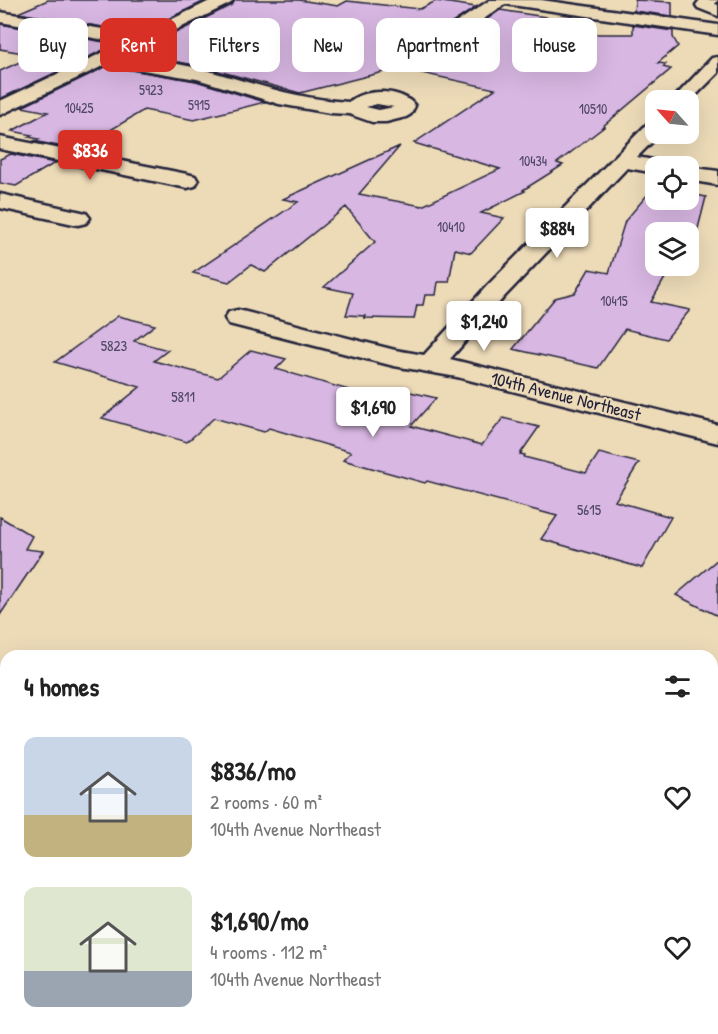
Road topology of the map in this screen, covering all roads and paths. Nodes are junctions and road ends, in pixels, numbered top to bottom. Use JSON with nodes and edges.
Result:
{"nodes":[{"id":1,"x":225,"y":0,"type":"edge"},
{"id":2,"x":501,"y":0,"type":"edge"},
{"id":3,"x":507,"y":0,"type":"edge"},
{"id":4,"x":710,"y":0,"type":"edge"},
{"id":5,"x":718,"y":11,"type":"edge"},
{"id":6,"x":0,"y":17,"type":"edge"},
{"id":7,"x":475,"y":18,"type":"edge"},
{"id":8,"x":177,"y":22,"type":"edge"},
{"id":9,"x":716,"y":27,"type":"edge"},
{"id":10,"x":100,"y":34,"type":"edge"},
{"id":11,"x":100,"y":59,"type":"edge"},
{"id":12,"x":718,"y":62,"type":"edge"},
{"id":13,"x":177,"y":70,"type":"edge"},
{"id":14,"x":691,"y":90,"type":"edge"},
{"id":15,"x":354,"y":108,"type":"dead end"},
{"id":16,"x":0,"y":109,"type":"edge"},
{"id":17,"x":645,"y":137,"type":"edge"},
{"id":18,"x":0,"y":143,"type":"edge"},
{"id":19,"x":622,"y":160,"type":"junction"},
{"id":20,"x":645,"y":165,"type":"edge"},
{"id":21,"x":699,"y":174,"type":"edge"},
{"id":22,"x":718,"y":178,"type":"edge"},
{"id":23,"x":187,"y":181,"type":"dead end"},
{"id":24,"x":0,"y":201,"type":"edge"},
{"id":25,"x":78,"y":218,"type":"dead end"},
{"id":26,"x":238,"y":318,"type":"dead end"},
{"id":27,"x":431,"y":364,"type":"junction"},
{"id":28,"x":718,"y":434,"type":"edge"}],
"edges":[{"from":1,"to":8,"type":"street"},
{"from":2,"to":7,"type":"street"},
{"from":3,"to":9,"type":"street"},
{"from":4,"to":5,"type":"street"},
{"from":6,"to":10,"type":"street"},
{"from":11,"to":16,"type":"street"},
{"from":12,"to":14,"type":"street"},
{"from":13,"to":15,"type":"street"},
{"from":17,"to":19,"type":"street"},
{"from":18,"to":23,"type":"street"},
{"from":19,"to":20,"type":"street"},
{"from":19,"to":27,"type":"street"},
{"from":21,"to":22,"type":"street"},
{"from":24,"to":25,"type":"street"},
{"from":26,"to":27,"type":"street","name":"104th Avenue Northeast"},
{"from":27,"to":28,"type":"street","name":"104th Avenue Northeast"}]}
